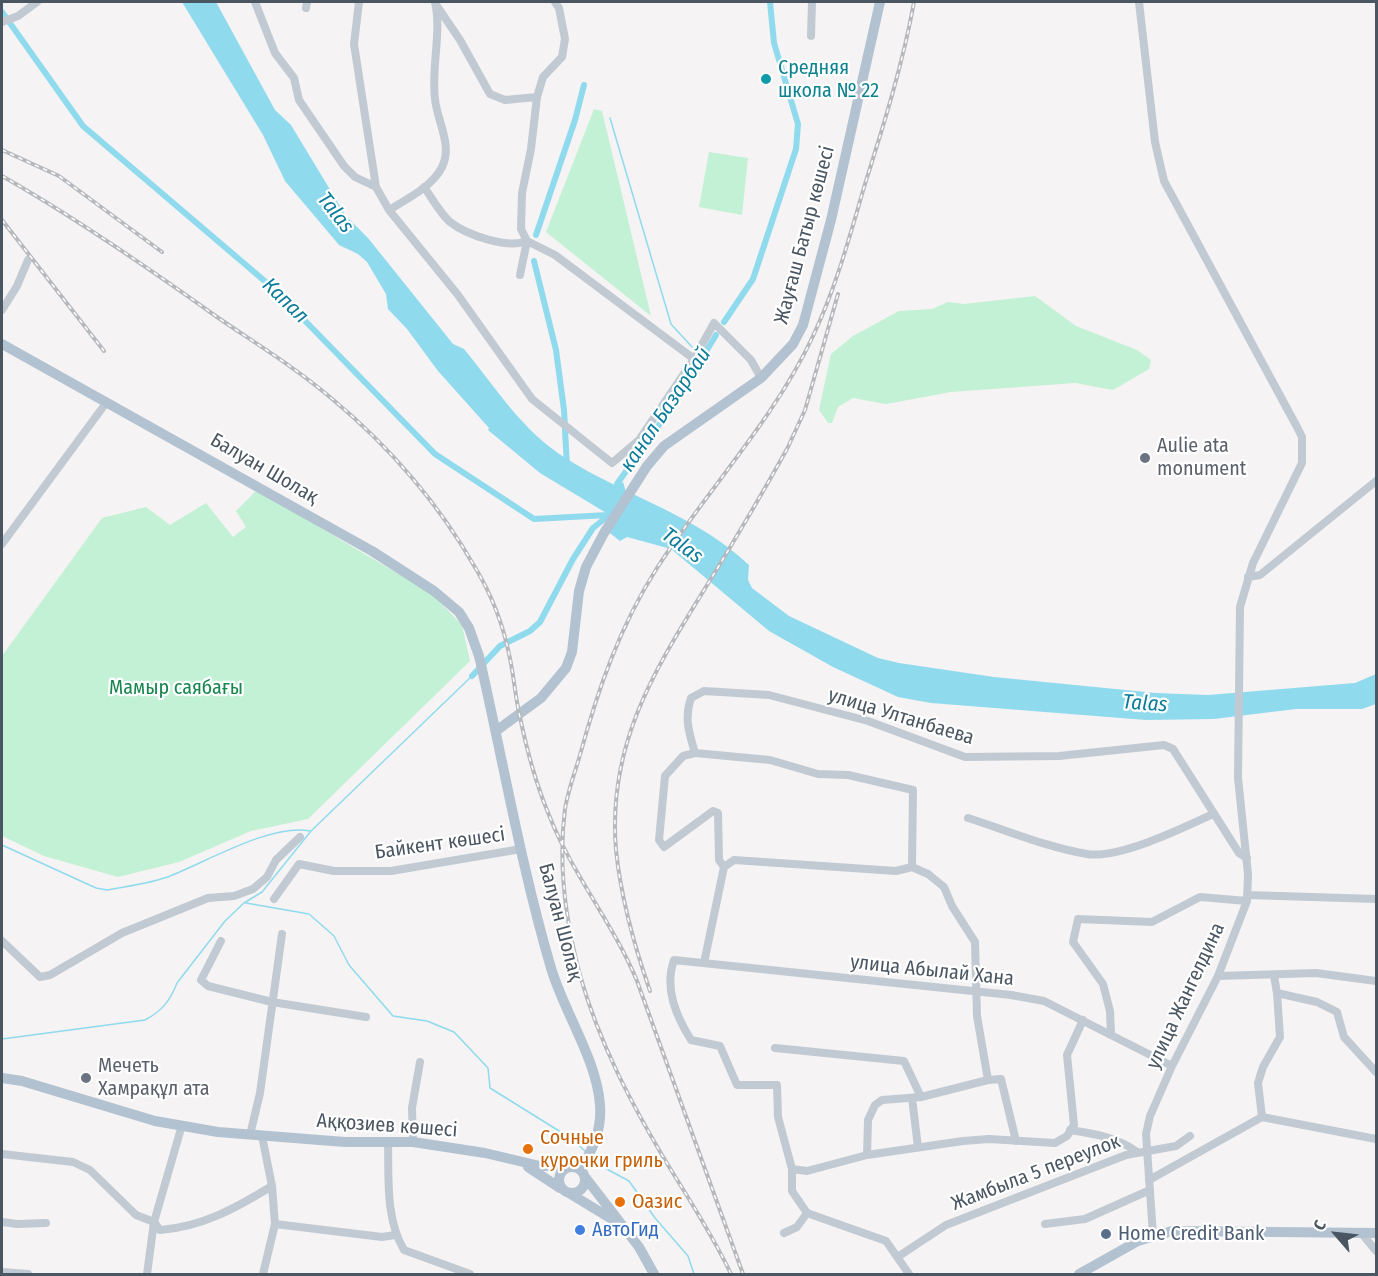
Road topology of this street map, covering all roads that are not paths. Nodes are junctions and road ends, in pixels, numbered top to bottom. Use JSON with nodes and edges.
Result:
{"nodes":[{"id":1,"x":37,"y":2,"type":"edge"},
{"id":2,"x":255,"y":2,"type":"edge"},
{"id":3,"x":359,"y":2,"type":"edge"},
{"id":4,"x":555,"y":2,"type":"edge"},
{"id":5,"x":812,"y":2,"type":"edge"},
{"id":6,"x":880,"y":2,"type":"edge"},
{"id":7,"x":1139,"y":2,"type":"edge"},
{"id":8,"x":436,"y":4,"type":"edge"},
{"id":9,"x":3,"y":22,"type":"edge"},
{"id":10,"x":811,"y":36,"type":"dead end"},
{"id":11,"x":537,"y":97,"type":"junction"},
{"id":12,"x":376,"y":187,"type":"junction"},
{"id":13,"x":424,"y":187,"type":"junction"},
{"id":14,"x":389,"y":210,"type":"junction"},
{"id":15,"x":527,"y":242,"type":"junction"},
{"id":16,"x":28,"y":260,"type":"dead end"},
{"id":17,"x":520,"y":275,"type":"dead end"},
{"id":18,"x":2,"y":310,"type":"edge"},
{"id":19,"x":2,"y":344,"type":"edge"},
{"id":20,"x":694,"y":359,"type":"junction"},
{"id":21,"x":761,"y":378,"type":"junction"},
{"id":22,"x":106,"y":403,"type":"junction"},
{"id":23,"x":1377,"y":481,"type":"edge"},
{"id":24,"x":2,"y":544,"type":"edge"},
{"id":25,"x":1248,"y":577,"type":"junction"},
{"id":26,"x":495,"y":731,"type":"junction"},
{"id":27,"x":696,"y":753,"type":"junction"},
{"id":28,"x":1213,"y":814,"type":"junction"},
{"id":29,"x":968,"y":818,"type":"dead end"},
{"id":30,"x":300,"y":837,"type":"dead end"},
{"id":31,"x":521,"y":849,"type":"junction"},
{"id":32,"x":1247,"y":858,"type":"junction"},
{"id":33,"x":724,"y":867,"type":"junction"},
{"id":34,"x":912,"y":867,"type":"junction"},
{"id":35,"x":1247,"y":898,"type":"junction"},
{"id":36,"x":273,"y":899,"type":"dead end"},
{"id":37,"x":1377,"y":899,"type":"edge"},
{"id":38,"x":282,"y":934,"type":"dead end"},
{"id":39,"x":2,"y":941,"type":"edge"},
{"id":40,"x":221,"y":941,"type":"dead end"},
{"id":41,"x":704,"y":963,"type":"junction"},
{"id":42,"x":1218,"y":976,"type":"junction"},
{"id":43,"x":1274,"y":976,"type":"junction"},
{"id":44,"x":1377,"y":981,"type":"edge"},
{"id":45,"x":975,"y":993,"type":"junction"},
{"id":46,"x":1277,"y":993,"type":"junction"},
{"id":47,"x":272,"y":1002,"type":"junction"},
{"id":48,"x":366,"y":1017,"type":"dead end"},
{"id":49,"x":1083,"y":1020,"type":"junction"},
{"id":50,"x":1111,"y":1035,"type":"junction"},
{"id":51,"x":775,"y":1048,"type":"dead end"},
{"id":52,"x":420,"y":1062,"type":"dead end"},
{"id":53,"x":1172,"y":1066,"type":"junction"},
{"id":54,"x":1377,"y":1072,"type":"edge"},
{"id":55,"x":2,"y":1078,"type":"edge"},
{"id":56,"x":988,"y":1080,"type":"junction"},
{"id":57,"x":921,"y":1097,"type":"junction"},
{"id":58,"x":912,"y":1098,"type":"junction"},
{"id":59,"x":1262,"y":1117,"type":"junction"},
{"id":60,"x":182,"y":1125,"type":"junction"},
{"id":61,"x":1069,"y":1133,"type":"junction"},
{"id":62,"x":250,"y":1135,"type":"junction"},
{"id":63,"x":262,"y":1136,"type":"junction"},
{"id":64,"x":1191,"y":1136,"type":"dead end"},
{"id":65,"x":1377,"y":1139,"type":"edge"},
{"id":66,"x":388,"y":1141,"type":"junction"},
{"id":67,"x":1016,"y":1141,"type":"junction"},
{"id":68,"x":413,"y":1142,"type":"junction"},
{"id":69,"x":918,"y":1147,"type":"junction"},
{"id":70,"x":1147,"y":1149,"type":"junction"},
{"id":71,"x":1137,"y":1152,"type":"junction"},
{"id":72,"x":2,"y":1154,"type":"edge"},
{"id":73,"x":867,"y":1155,"type":"junction"},
{"id":74,"x":520,"y":1162,"type":"junction"},
{"id":75,"x":792,"y":1169,"type":"junction"},
{"id":76,"x":578,"y":1171,"type":"junction"},
{"id":77,"x":1149,"y":1180,"type":"junction"},
{"id":78,"x":272,"y":1186,"type":"junction"},
{"id":79,"x":1150,"y":1190,"type":"junction"},
{"id":80,"x":566,"y":1191,"type":"junction"},
{"id":81,"x":807,"y":1214,"type":"junction"},
{"id":82,"x":2,"y":1222,"type":"edge"},
{"id":83,"x":46,"y":1222,"type":"dead end"},
{"id":84,"x":154,"y":1222,"type":"junction"},
{"id":85,"x":275,"y":1224,"type":"junction"},
{"id":86,"x":1044,"y":1224,"type":"dead end"},
{"id":87,"x":622,"y":1227,"type":"junction"},
{"id":88,"x":784,"y":1233,"type":"dead end"},
{"id":89,"x":1377,"y":1233,"type":"edge"},
{"id":90,"x":395,"y":1235,"type":"junction"},
{"id":91,"x":1153,"y":1235,"type":"junction"},
{"id":92,"x":1363,"y":1235,"type":"junction"},
{"id":93,"x":1377,"y":1251,"type":"edge"},
{"id":94,"x":899,"y":1256,"type":"junction"},
{"id":95,"x":2,"y":1272,"type":"edge"},
{"id":96,"x":1086,"y":1273,"type":"edge"},
{"id":97,"x":28,"y":1275,"type":"edge"},
{"id":98,"x":147,"y":1275,"type":"edge"},
{"id":99,"x":263,"y":1275,"type":"edge"},
{"id":100,"x":470,"y":1275,"type":"edge"},
{"id":101,"x":654,"y":1275,"type":"edge"},
{"id":102,"x":909,"y":1275,"type":"edge"}],
"edges":[{"from":1,"to":9,"type":"street"},
{"from":2,"to":12,"type":"street"},
{"from":3,"to":12,"type":"street"},
{"from":4,"to":11,"type":"street"},
{"from":5,"to":10,"type":"street"},
{"from":6,"to":21,"type":"main road","name":"Жауғаш Батыр көшесі"},
{"from":7,"to":25,"type":"street","name":"улица Жангелдина"},
{"from":8,"to":11,"type":"street"},
{"from":8,"to":13,"type":"street"},
{"from":11,"to":15,"type":"street"},
{"from":12,"to":14,"type":"street"},
{"from":13,"to":14,"type":"street"},
{"from":13,"to":15,"type":"street"},
{"from":14,"to":20,"type":"street"},
{"from":15,"to":17,"type":"street"},
{"from":15,"to":20,"type":"street"},
{"from":16,"to":18,"type":"street"},
{"from":19,"to":22,"type":"main road","name":"Балуан Шолақ"},
{"from":20,"to":21,"type":"street"},
{"from":21,"to":26,"type":"main road","name":"Жауғаш Батыр көшесі"},
{"from":22,"to":24,"type":"street"},
{"from":22,"to":26,"type":"main road","name":"Балуан Шолақ"},
{"from":23,"to":25,"type":"street"},
{"from":25,"to":32,"type":"street","name":"улица Жангелдина"},
{"from":26,"to":31,"type":"main road","name":"Балуан Шолақ"},
{"from":27,"to":28,"type":"street","name":"улица Ултанбаева"},
{"from":27,"to":33,"type":"street"},
{"from":27,"to":34,"type":"street"},
{"from":28,"to":29,"type":"street"},
{"from":28,"to":32,"type":"street","name":"улица Ултанбаева"},
{"from":30,"to":39,"type":"street"},
{"from":31,"to":36,"type":"street","name":"Байкент көшесі"},
{"from":31,"to":76,"type":"main road","name":"Балуан Шолақ"},
{"from":32,"to":35,"type":"street","name":"улица Жангелдина"},
{"from":33,"to":34,"type":"street"},
{"from":33,"to":41,"type":"street"},
{"from":34,"to":45,"type":"street"},
{"from":35,"to":37,"type":"street"},
{"from":35,"to":42,"type":"street","name":"улица Жангелдина"},
{"from":35,"to":50,"type":"street"},
{"from":38,"to":47,"type":"street"},
{"from":40,"to":47,"type":"street"},
{"from":41,"to":45,"type":"street","name":"улица Абылай Хана"},
{"from":41,"to":75,"type":"street","name":"улица Абылай Хана"},
{"from":42,"to":43,"type":"street"},
{"from":42,"to":53,"type":"street","name":"улица Жангелдина"},
{"from":43,"to":44,"type":"street"},
{"from":43,"to":46,"type":"street"},
{"from":45,"to":49,"type":"street","name":"улица Абылай Хана"},
{"from":45,"to":56,"type":"street"},
{"from":46,"to":54,"type":"street"},
{"from":46,"to":59,"type":"street"},
{"from":47,"to":48,"type":"street"},
{"from":47,"to":62,"type":"street"},
{"from":49,"to":50,"type":"street","name":"улица Абылай Хана"},
{"from":49,"to":61,"type":"street"},
{"from":50,"to":53,"type":"street","name":"улица Абылай Хана"},
{"from":51,"to":57,"type":"street"},
{"from":52,"to":68,"type":"street"},
{"from":53,"to":70,"type":"street","name":"улица Жангелдина"},
{"from":55,"to":60,"type":"main road","name":"Аққозиев көшесі"},
{"from":56,"to":57,"type":"street"},
{"from":56,"to":67,"type":"street"},
{"from":57,"to":58,"type":"street"},
{"from":58,"to":69,"type":"street"},
{"from":58,"to":73,"type":"street"},
{"from":59,"to":65,"type":"street"},
{"from":59,"to":77,"type":"street"},
{"from":60,"to":62,"type":"main road","name":"Аққозиев көшесі"},
{"from":60,"to":84,"type":"street"},
{"from":61,"to":67,"type":"street"},
{"from":61,"to":71,"type":"street"},
{"from":62,"to":63,"type":"main road","name":"Аққозиев көшесі"},
{"from":63,"to":66,"type":"main road","name":"Аққозиев көшесі"},
{"from":63,"to":78,"type":"street"},
{"from":64,"to":70,"type":"street","name":"Жамбыла 5 переулок"},
{"from":66,"to":68,"type":"main road","name":"Аққозиев көшесі"},
{"from":66,"to":90,"type":"street"},
{"from":67,"to":69,"type":"street"},
{"from":68,"to":74,"type":"main road","name":"Аққозиев көшесі"},
{"from":69,"to":73,"type":"street"},
{"from":70,"to":71,"type":"street","name":"Жамбыла 5 переулок"},
{"from":70,"to":77,"type":"street","name":"улица Жангелдина"},
{"from":71,"to":94,"type":"street","name":"Жамбыла 5 переулок"},
{"from":72,"to":84,"type":"street"},
{"from":73,"to":75,"type":"street"},
{"from":74,"to":76,"type":"main road","name":"Аққозиев көшесі"},
{"from":74,"to":80,"type":"main road","name":"Аққозиев көшесі"},
{"from":75,"to":81,"type":"street"},
{"from":76,"to":80,"type":"main road"},
{"from":76,"to":80,"type":"main road"},
{"from":76,"to":87,"type":"main road"},
{"from":77,"to":79,"type":"street","name":"улица Жангелдина"},
{"from":78,"to":84,"type":"street"},
{"from":78,"to":85,"type":"street"},
{"from":79,"to":86,"type":"street"},
{"from":79,"to":91,"type":"street","name":"улица Жангелдина"},
{"from":80,"to":87,"type":"main road","name":"Аққозиев көшесі"},
{"from":81,"to":88,"type":"street"},
{"from":81,"to":94,"type":"street"},
{"from":82,"to":83,"type":"street"},
{"from":84,"to":98,"type":"street"},
{"from":85,"to":90,"type":"street"},
{"from":85,"to":99,"type":"street"},
{"from":87,"to":101,"type":"main road"},
{"from":89,"to":92,"type":"main road"},
{"from":90,"to":100,"type":"street"},
{"from":91,"to":92,"type":"main road"},
{"from":91,"to":96,"type":"main road"},
{"from":92,"to":93,"type":"street"},
{"from":94,"to":102,"type":"street"},
{"from":95,"to":97,"type":"street"}]}
